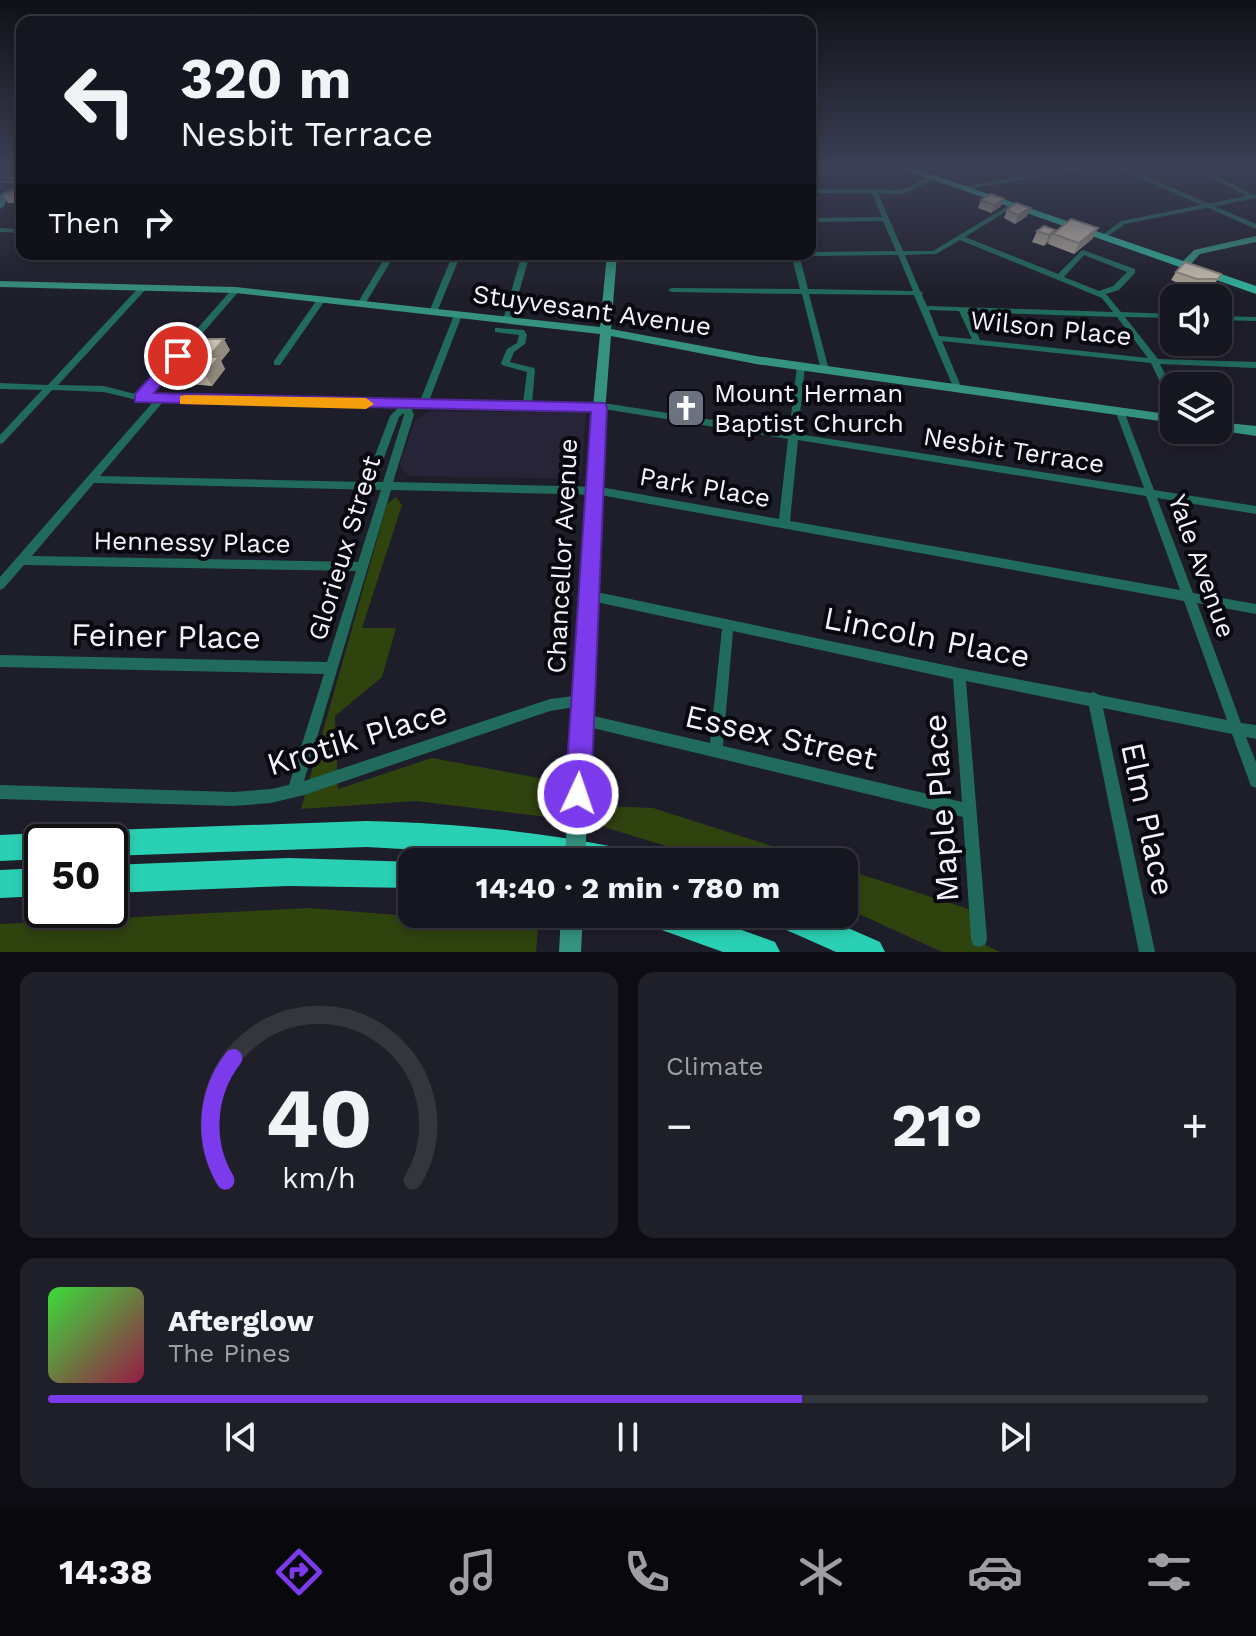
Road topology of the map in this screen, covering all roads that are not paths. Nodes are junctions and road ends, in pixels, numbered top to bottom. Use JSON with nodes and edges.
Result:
{"nodes":[{"id":1,"x":882,"y":210,"type":"edge"},
{"id":2,"x":1005,"y":210,"type":"edge"},
{"id":3,"x":1028,"y":210,"type":"edge"},
{"id":4,"x":1184,"y":210,"type":"edge"},
{"id":5,"x":1217,"y":210,"type":"edge"},
{"id":6,"x":886,"y":219,"type":"junction"},
{"id":7,"x":816,"y":220,"type":"edge"},
{"id":8,"x":1256,"y":227,"type":"edge"},
{"id":9,"x":1103,"y":237,"type":"junction"},
{"id":10,"x":962,"y":238,"type":"junction"},
{"id":11,"x":1256,"y":239,"type":"edge"},
{"id":12,"x":816,"y":254,"type":"edge"},
{"id":13,"x":902,"y":254,"type":"junction"},
{"id":14,"x":387,"y":260,"type":"edge"},
{"id":15,"x":455,"y":260,"type":"edge"},
{"id":16,"x":524,"y":260,"type":"edge"},
{"id":17,"x":611,"y":260,"type":"edge"},
{"id":18,"x":796,"y":260,"type":"edge"},
{"id":19,"x":1184,"y":265,"type":"junction"},
{"id":20,"x":1060,"y":276,"type":"junction"},
{"id":21,"x":0,"y":284,"type":"edge"},
{"id":22,"x":143,"y":288,"type":"junction"},
{"id":23,"x":236,"y":290,"type":"junction"},
{"id":24,"x":672,"y":290,"type":"dead end"},
{"id":25,"x":1256,"y":290,"type":"edge"},
{"id":26,"x":804,"y":291,"type":"junction"},
{"id":27,"x":919,"y":293,"type":"junction"},
{"id":28,"x":1101,"y":293,"type":"junction"},
{"id":29,"x":322,"y":299,"type":"junction"},
{"id":30,"x":361,"y":304,"type":"junction"},
{"id":31,"x":925,"y":308,"type":"junction"},
{"id":32,"x":962,"y":310,"type":"junction"},
{"id":33,"x":433,"y":312,"type":"junction"},
{"id":34,"x":1121,"y":314,"type":"junction"},
{"id":35,"x":458,"y":315,"type":"junction"},
{"id":36,"x":1160,"y":315,"type":"edge"},
{"id":37,"x":1232,"y":318,"type":"edge"},
{"id":38,"x":1256,"y":319,"type":"edge"},
{"id":39,"x":507,"y":320,"type":"junction"},
{"id":40,"x":498,"y":330,"type":"dead end"},
{"id":41,"x":605,"y":331,"type":"junction"},
{"id":42,"x":938,"y":338,"type":"junction"},
{"id":43,"x":977,"y":342,"type":"junction"},
{"id":44,"x":182,"y":352,"type":"edge"},
{"id":45,"x":1154,"y":361,"type":"junction"},
{"id":46,"x":172,"y":363,"type":"edge"},
{"id":47,"x":277,"y":363,"type":"dead end"},
{"id":48,"x":1256,"y":365,"type":"edge"},
{"id":49,"x":801,"y":366,"type":"junction"},
{"id":50,"x":825,"y":370,"type":"junction"},
{"id":51,"x":1160,"y":373,"type":"edge"},
{"id":52,"x":0,"y":386,"type":"edge"},
{"id":53,"x":50,"y":388,"type":"junction"},
{"id":54,"x":958,"y":389,"type":"junction"},
{"id":55,"x":141,"y":398,"type":"junction"},
{"id":56,"x":160,"y":399,"type":"junction"},
{"id":57,"x":423,"y":404,"type":"junction"},
{"id":58,"x":406,"y":405,"type":"junction"},
{"id":59,"x":527,"y":406,"type":"junction"},
{"id":60,"x":599,"y":407,"type":"junction"},
{"id":61,"x":1121,"y":413,"type":"junction"},
{"id":62,"x":1160,"y":417,"type":"edge"},
{"id":63,"x":1232,"y":428,"type":"edge"},
{"id":64,"x":1256,"y":431,"type":"edge"},
{"id":65,"x":793,"y":438,"type":"junction"},
{"id":66,"x":0,"y":441,"type":"edge"},
{"id":67,"x":91,"y":479,"type":"junction"},
{"id":68,"x":369,"y":485,"type":"junction"},
{"id":69,"x":387,"y":485,"type":"junction"},
{"id":70,"x":592,"y":490,"type":"junction"},
{"id":71,"x":1151,"y":494,"type":"junction"},
{"id":72,"x":1256,"y":510,"type":"edge"},
{"id":73,"x":784,"y":523,"type":"junction"},
{"id":74,"x":21,"y":560,"type":"junction"},
{"id":75,"x":362,"y":567,"type":"junction"},
{"id":76,"x":0,"y":585,"type":"edge"},
{"id":77,"x":587,"y":595,"type":"junction"},
{"id":78,"x":1190,"y":597,"type":"junction"},
{"id":79,"x":1256,"y":609,"type":"edge"},
{"id":80,"x":728,"y":625,"type":"junction"},
{"id":81,"x":0,"y":661,"type":"edge"},
{"id":82,"x":330,"y":668,"type":"junction"},
{"id":83,"x":959,"y":674,"type":"junction"},
{"id":84,"x":1094,"y":698,"type":"junction"},
{"id":85,"x":582,"y":701,"type":"junction"},
{"id":86,"x":581,"y":719,"type":"junction"},
{"id":87,"x":1237,"y":727,"type":"junction"},
{"id":88,"x":1256,"y":732,"type":"edge"},
{"id":89,"x":716,"y":750,"type":"junction"},
{"id":90,"x":1256,"y":781,"type":"edge"},
{"id":91,"x":294,"y":791,"type":"junction"},
{"id":92,"x":0,"y":792,"type":"edge"},
{"id":93,"x":968,"y":811,"type":"junction"},
{"id":94,"x":128,"y":842,"type":"edge"},
{"id":95,"x":24,"y":847,"type":"edge"},
{"id":96,"x":0,"y":848,"type":"edge"},
{"id":97,"x":543,"y":848,"type":"edge"},
{"id":98,"x":576,"y":848,"type":"edge"},
{"id":99,"x":398,"y":874,"type":"edge"},
{"id":100,"x":128,"y":878,"type":"edge"},
{"id":101,"x":24,"y":883,"type":"edge"},
{"id":102,"x":0,"y":884,"type":"edge"},
{"id":103,"x":696,"y":928,"type":"edge"},
{"id":104,"x":815,"y":928,"type":"edge"},
{"id":105,"x":979,"y":939,"type":"dead end"},
{"id":106,"x":765,"y":952,"type":"edge"},
{"id":107,"x":870,"y":952,"type":"edge"},
{"id":108,"x":1147,"y":952,"type":"edge"}],
"edges":[{"from":1,"to":6,"type":"street"},
{"from":2,"to":10,"type":"street"},
{"from":3,"to":9,"type":"main road"},
{"from":4,"to":9,"type":"street"},
{"from":5,"to":8,"type":"street"},
{"from":6,"to":7,"type":"street"},
{"from":6,"to":13,"type":"street"},
{"from":9,"to":19,"type":"main road"},
{"from":10,"to":13,"type":"street"},
{"from":10,"to":20,"type":"street"},
{"from":11,"to":19,"type":"main road"},
{"from":12,"to":13,"type":"street"},
{"from":13,"to":27,"type":"street"},
{"from":14,"to":30,"type":"street"},
{"from":15,"to":33,"type":"street"},
{"from":16,"to":39,"type":"street"},
{"from":17,"to":41,"type":"main road","name":"Chancellor Avenue"},
{"from":18,"to":26,"type":"street"},
{"from":19,"to":25,"type":"main road"},
{"from":20,"to":28,"type":"street"},
{"from":20,"to":28,"type":"street"},
{"from":21,"to":22,"type":"main road","name":"Stuyvesant Avenue"},
{"from":22,"to":23,"type":"main road","name":"Stuyvesant Avenue"},
{"from":22,"to":53,"type":"street"},
{"from":23,"to":29,"type":"main road","name":"Stuyvesant Avenue"},
{"from":23,"to":44,"type":"street"},
{"from":24,"to":26,"type":"street"},
{"from":26,"to":27,"type":"street"},
{"from":26,"to":50,"type":"street"},
{"from":27,"to":31,"type":"street"},
{"from":28,"to":34,"type":"street"},
{"from":29,"to":30,"type":"main road","name":"Stuyvesant Avenue"},
{"from":29,"to":47,"type":"street"},
{"from":30,"to":33,"type":"main road","name":"Stuyvesant Avenue"},
{"from":31,"to":32,"type":"street"},
{"from":31,"to":42,"type":"street"},
{"from":32,"to":34,"type":"street"},
{"from":32,"to":43,"type":"street"},
{"from":33,"to":35,"type":"main road","name":"Stuyvesant Avenue"},
{"from":34,"to":36,"type":"street"},
{"from":34,"to":45,"type":"street"},
{"from":35,"to":39,"type":"main road","name":"Stuyvesant Avenue"},
{"from":35,"to":57,"type":"street"},
{"from":37,"to":38,"type":"street"},
{"from":39,"to":41,"type":"main road","name":"Stuyvesant Avenue"},
{"from":40,"to":59,"type":"street"},
{"from":41,"to":49,"type":"main road","name":"Stuyvesant Avenue"},
{"from":41,"to":60,"type":"main road","name":"Chancellor Avenue"},
{"from":42,"to":43,"type":"street","name":"Wilson Place"},
{"from":42,"to":54,"type":"street"},
{"from":43,"to":45,"type":"street","name":"Wilson Place"},
{"from":45,"to":48,"type":"street","name":"Wilson Place"},
{"from":45,"to":51,"type":"street"},
{"from":46,"to":55,"type":"street"},
{"from":49,"to":50,"type":"main road","name":"Stuyvesant Avenue"},
{"from":49,"to":65,"type":"street"},
{"from":50,"to":54,"type":"main road","name":"Stuyvesant Avenue"},
{"from":52,"to":53,"type":"street","name":"Nesbit Terrace"},
{"from":53,"to":55,"type":"street","name":"Nesbit Terrace"},
{"from":53,"to":66,"type":"street"},
{"from":54,"to":61,"type":"main road","name":"Stuyvesant Avenue"},
{"from":55,"to":56,"type":"street","name":"Nesbit Terrace"},
{"from":56,"to":58,"type":"street","name":"Nesbit Terrace"},
{"from":56,"to":67,"type":"street"},
{"from":57,"to":58,"type":"street","name":"Nesbit Terrace"},
{"from":57,"to":59,"type":"street","name":"Nesbit Terrace"},
{"from":58,"to":68,"type":"street","name":"Glorieux Street"},
{"from":58,"to":69,"type":"street","name":"Glorieux Street"},
{"from":59,"to":60,"type":"street","name":"Nesbit Terrace"},
{"from":60,"to":65,"type":"street","name":"Nesbit Terrace"},
{"from":60,"to":70,"type":"main road","name":"Chancellor Avenue"},
{"from":61,"to":62,"type":"main road","name":"Stuyvesant Avenue"},
{"from":61,"to":71,"type":"street","name":"Yale Avenue"},
{"from":63,"to":64,"type":"main road"},
{"from":65,"to":71,"type":"street","name":"Nesbit Terrace"},
{"from":65,"to":73,"type":"street"},
{"from":67,"to":68,"type":"street","name":"Park Place"},
{"from":67,"to":74,"type":"street"},
{"from":68,"to":69,"type":"street","name":"Park Place"},
{"from":69,"to":70,"type":"street","name":"Park Place"},
{"from":69,"to":75,"type":"street","name":"Glorieux Street"},
{"from":70,"to":73,"type":"street","name":"Park Place"},
{"from":70,"to":77,"type":"main road","name":"Chancellor Avenue"},
{"from":71,"to":72,"type":"street","name":"Nesbit Terrace"},
{"from":71,"to":78,"type":"street","name":"Yale Avenue"},
{"from":73,"to":78,"type":"street","name":"Park Place"},
{"from":74,"to":75,"type":"street","name":"Hennessy Place"},
{"from":74,"to":76,"type":"street"},
{"from":75,"to":82,"type":"street","name":"Glorieux Street"},
{"from":77,"to":80,"type":"street","name":"Lincoln Place"},
{"from":77,"to":85,"type":"main road","name":"Chancellor Avenue"},
{"from":78,"to":79,"type":"street","name":"Park Place"},
{"from":78,"to":87,"type":"street","name":"Yale Avenue"},
{"from":80,"to":83,"type":"street","name":"Lincoln Place"},
{"from":80,"to":89,"type":"street"},
{"from":81,"to":82,"type":"street","name":"Feiner Place"},
{"from":82,"to":91,"type":"street","name":"Glorieux Street"},
{"from":83,"to":84,"type":"street","name":"Lincoln Place"},
{"from":83,"to":93,"type":"street","name":"Maple Place"},
{"from":84,"to":87,"type":"street","name":"Lincoln Place"},
{"from":84,"to":108,"type":"street","name":"Elm Place"},
{"from":85,"to":86,"type":"main road","name":"Chancellor Avenue"},
{"from":85,"to":91,"type":"street","name":"Krotik Place"},
{"from":86,"to":89,"type":"street","name":"Essex Street"},
{"from":86,"to":98,"type":"main road","name":"Chancellor Avenue","bridge":true},
{"from":87,"to":88,"type":"street","name":"Lincoln Place"},
{"from":87,"to":90,"type":"street","name":"Yale Avenue"},
{"from":89,"to":93,"type":"street","name":"Essex Street"},
{"from":91,"to":92,"type":"street","name":"Krotik Place"},
{"from":93,"to":105,"type":"street","name":"Maple Place"},
{"from":94,"to":97,"type":"highway"},
{"from":95,"to":96,"type":"highway"},
{"from":99,"to":100,"type":"highway"},
{"from":101,"to":102,"type":"highway"},
{"from":103,"to":106,"type":"highway"},
{"from":104,"to":107,"type":"highway"}]}
